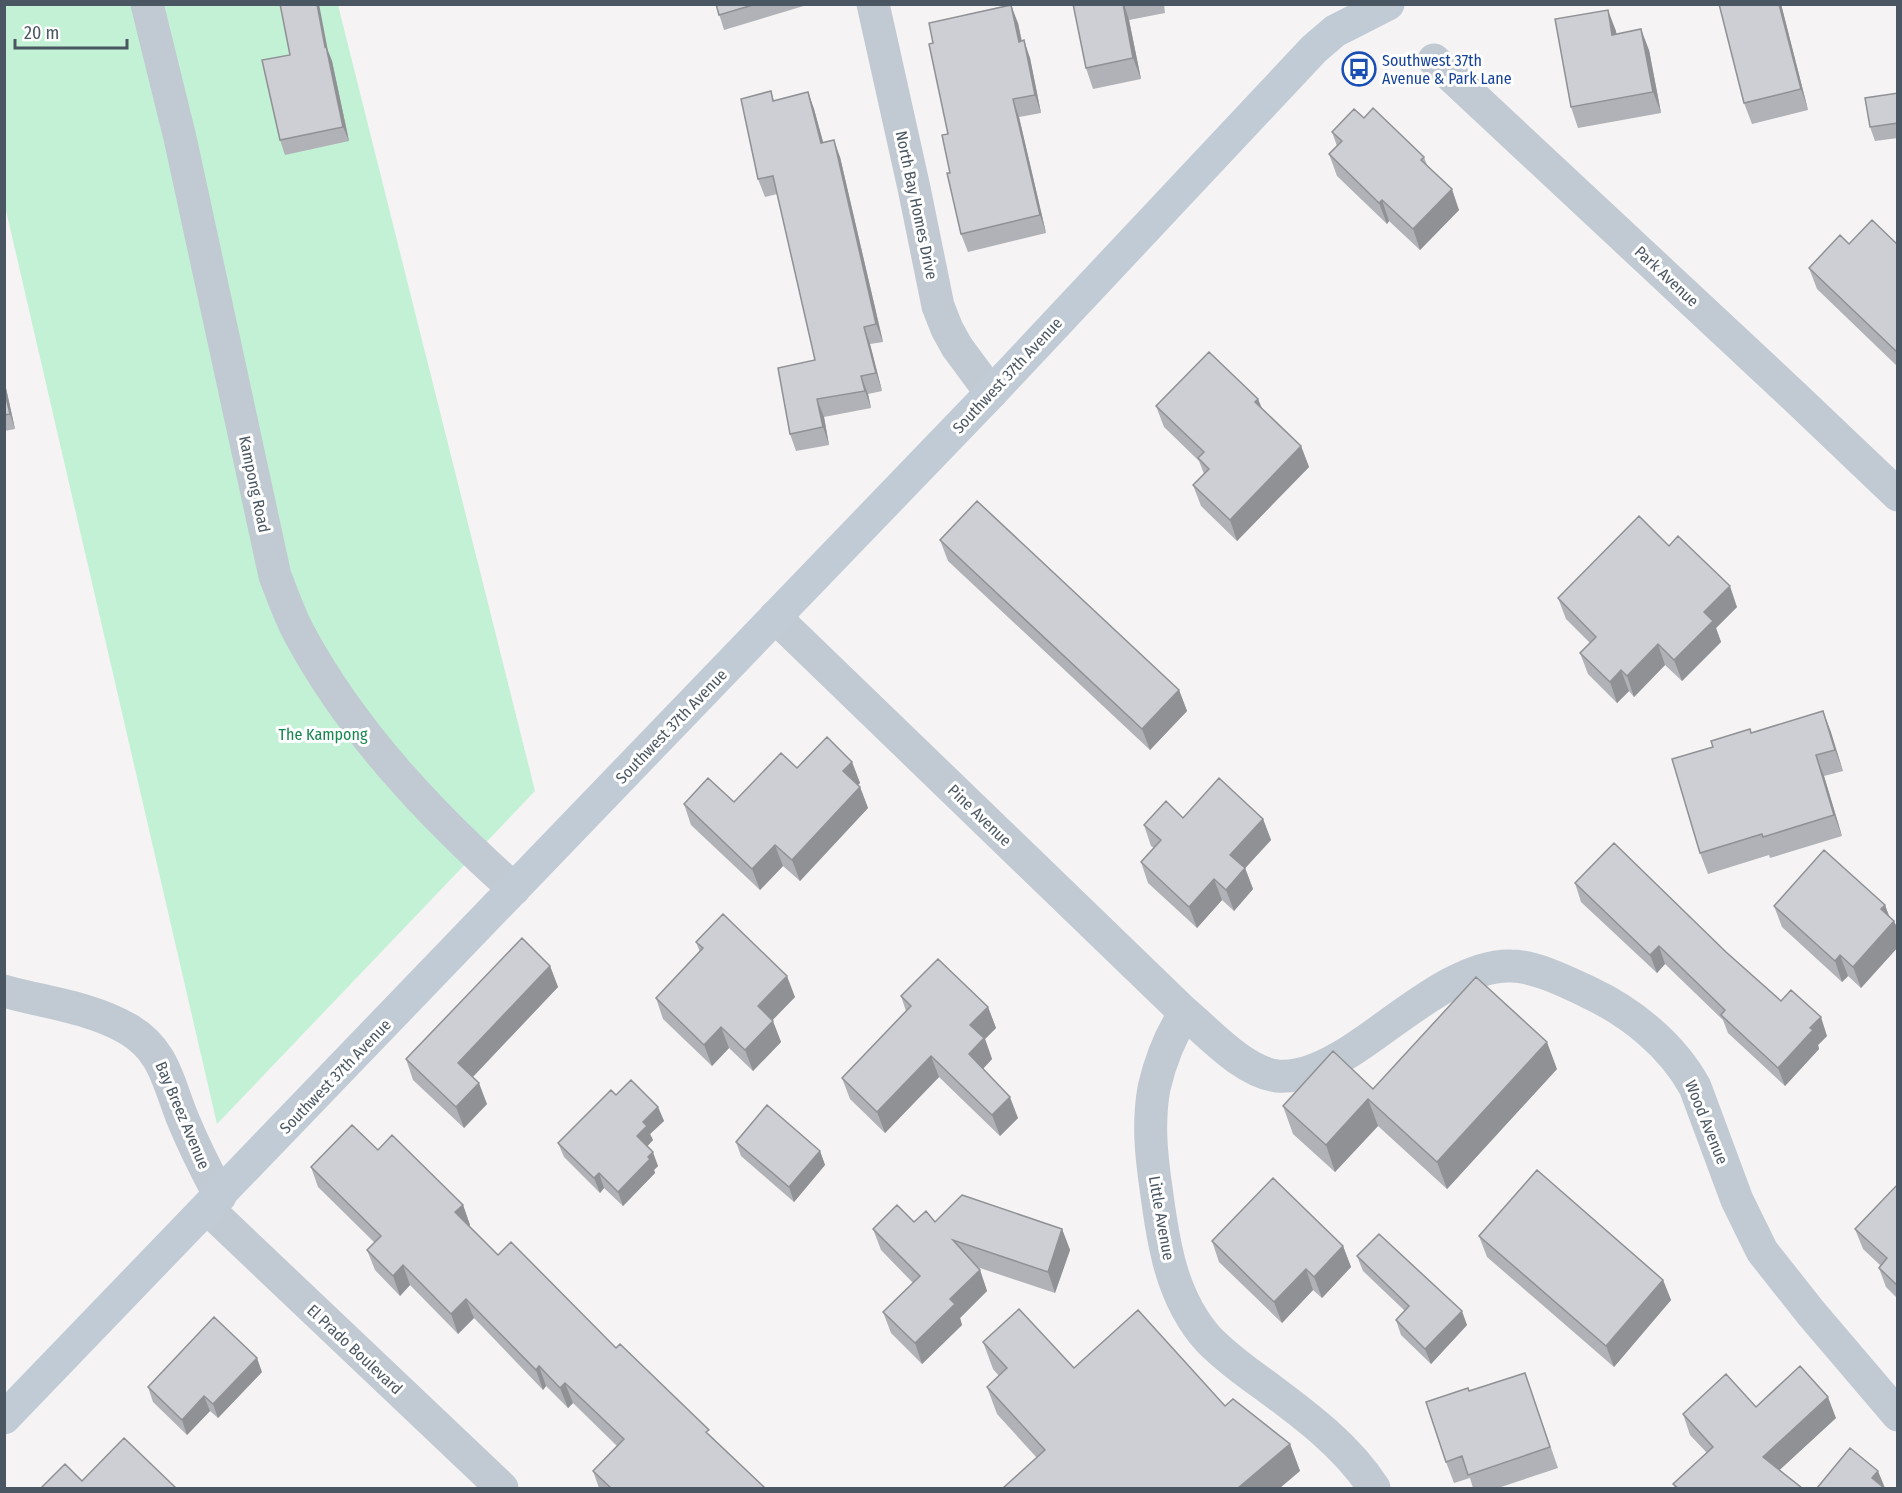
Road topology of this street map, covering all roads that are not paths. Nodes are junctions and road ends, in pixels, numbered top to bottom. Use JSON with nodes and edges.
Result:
{"nodes":[{"id":1,"x":147,"y":4,"type":"edge"},
{"id":2,"x":873,"y":4,"type":"edge"},
{"id":3,"x":1388,"y":4,"type":"edge"},
{"id":4,"x":1434,"y":60,"type":"dead end"},
{"id":5,"x":991,"y":393,"type":"junction"},
{"id":6,"x":1898,"y":495,"type":"edge"},
{"id":7,"x":775,"y":617,"type":"junction"},
{"id":8,"x":514,"y":889,"type":"junction"},
{"id":9,"x":4,"y":992,"type":"edge"},
{"id":10,"x":1185,"y":1013,"type":"junction"},
{"id":11,"x":214,"y":1203,"type":"junction"},
{"id":12,"x":1898,"y":1414,"type":"edge"},
{"id":13,"x":4,"y":1418,"type":"edge"},
{"id":14,"x":502,"y":1488,"type":"edge"},
{"id":15,"x":1374,"y":1488,"type":"edge"}],
"edges":[{"from":1,"to":8,"type":"street","name":"Kampong Road"},
{"from":2,"to":5,"type":"street","name":"North Bay Homes Drive"},
{"from":3,"to":5,"type":"main road","name":"Southwest 37th Avenue"},
{"from":4,"to":6,"type":"street","name":"Park Avenue"},
{"from":5,"to":7,"type":"main road","name":"Southwest 37th Avenue"},
{"from":7,"to":8,"type":"main road","name":"Southwest 37th Avenue"},
{"from":7,"to":10,"type":"street","name":"Pine Avenue"},
{"from":8,"to":11,"type":"main road","name":"Southwest 37th Avenue"},
{"from":9,"to":11,"type":"street","name":"Bay Breez Avenue"},
{"from":10,"to":12,"type":"street","name":"Wood Avenue"},
{"from":10,"to":15,"type":"street","name":"Little Avenue"},
{"from":11,"to":13,"type":"main road","name":"Southwest 37th Avenue"},
{"from":11,"to":14,"type":"street","name":"El Prado Boulevard"}]}
